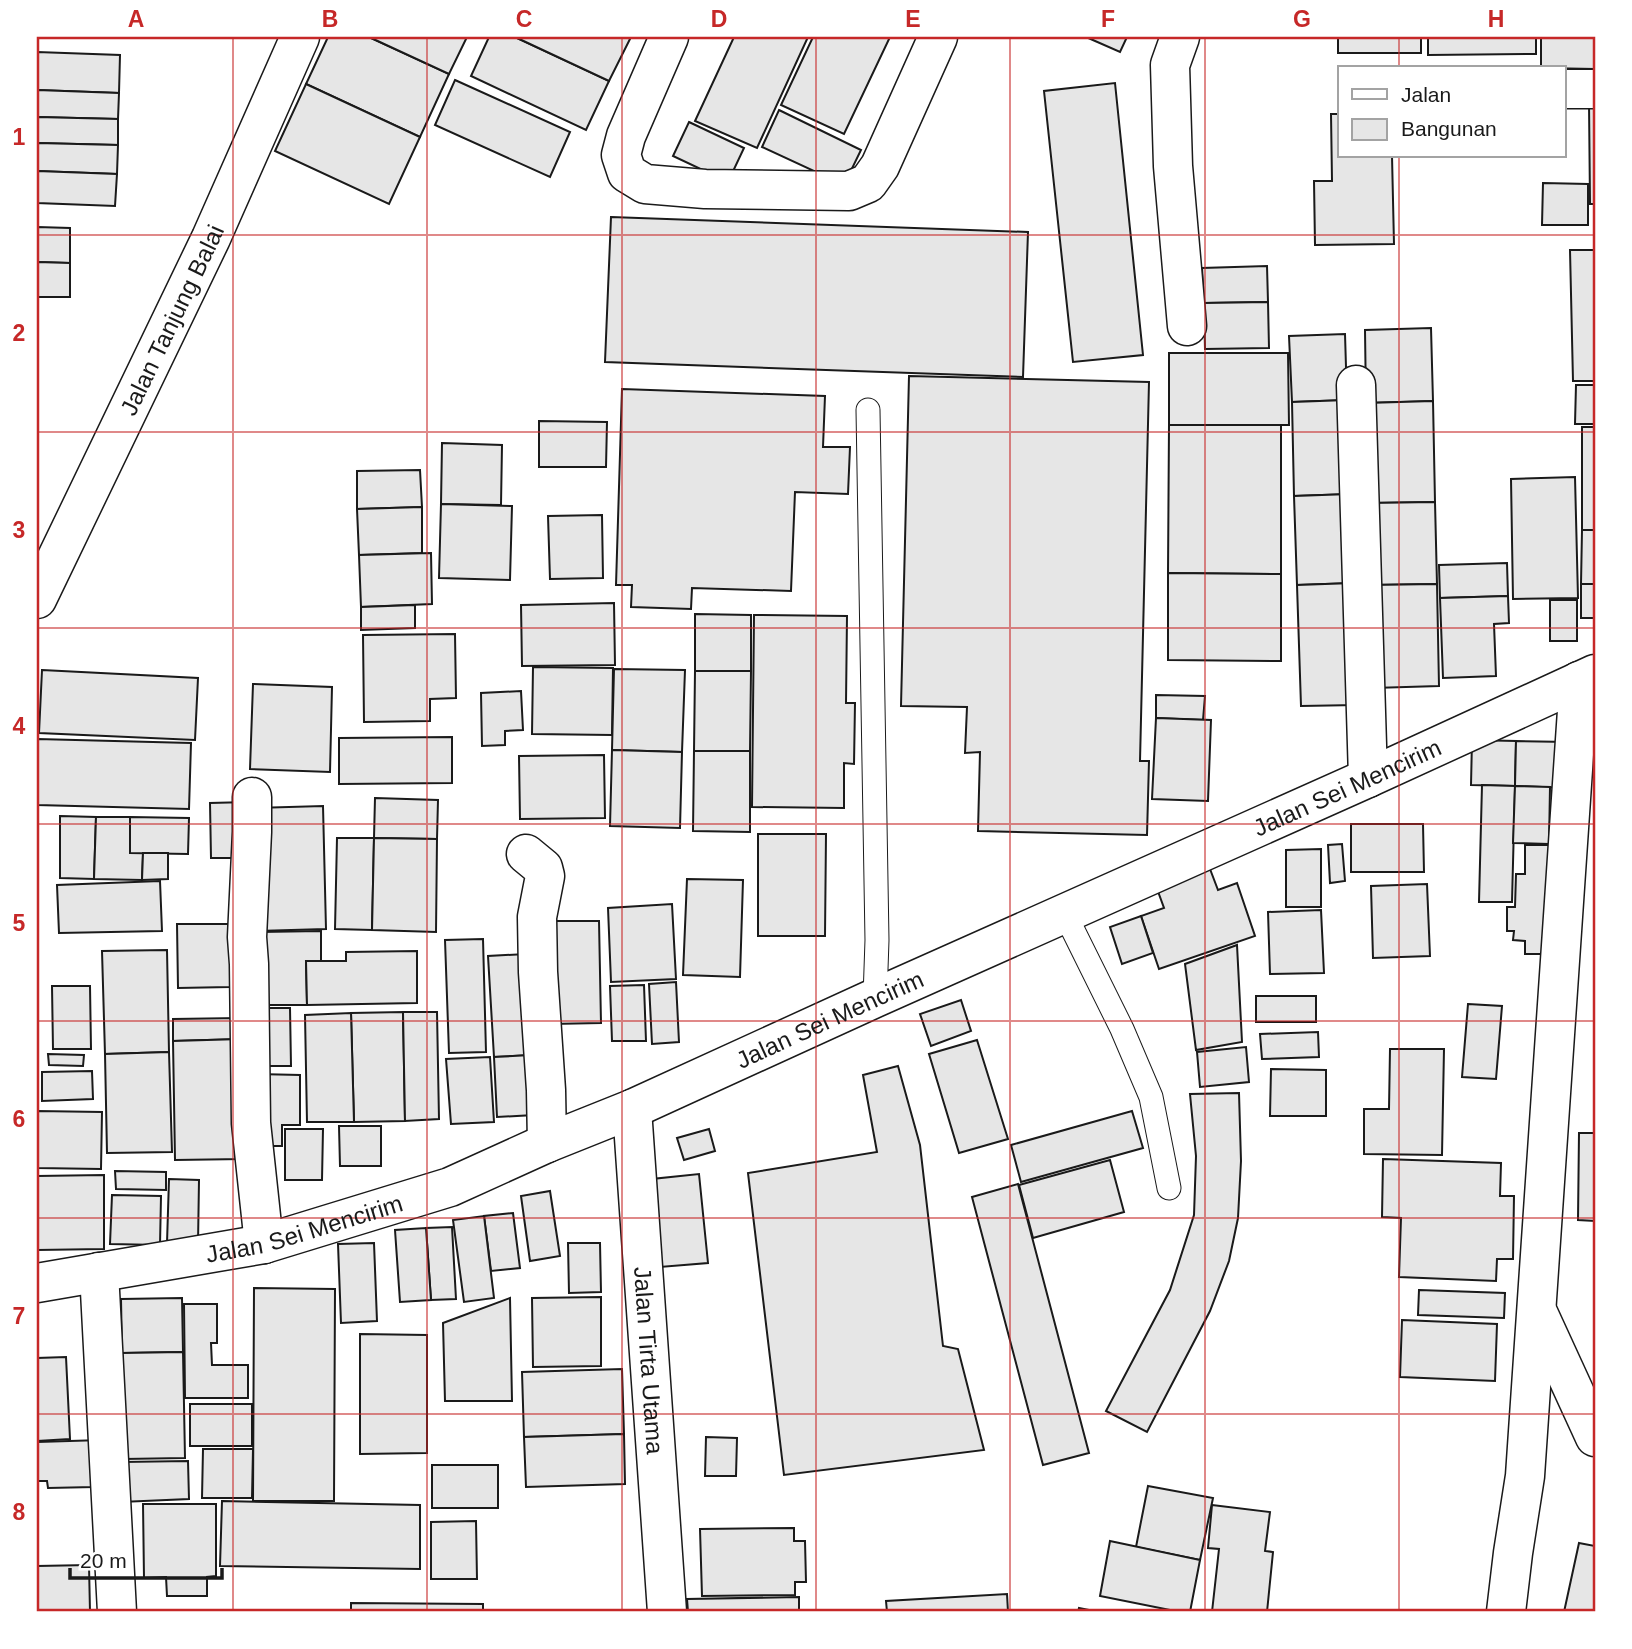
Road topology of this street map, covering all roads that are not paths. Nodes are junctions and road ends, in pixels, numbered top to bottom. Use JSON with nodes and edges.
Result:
{"nodes":[{"id":1,"x":300,"y":37,"type":"edge"},
{"id":2,"x":669,"y":37,"type":"edge"},
{"id":3,"x":938,"y":37,"type":"edge"},
{"id":4,"x":1180,"y":37,"type":"edge"},
{"id":5,"x":1566,"y":89,"type":"edge"},
{"id":6,"x":1595,"y":89,"type":"edge"},
{"id":7,"x":1187,"y":326,"type":"dead end"},
{"id":8,"x":1356,"y":385,"type":"dead end"},
{"id":9,"x":868,"y":410,"type":"dead end"},
{"id":10,"x":37,"y":599,"type":"edge"},
{"id":11,"x":1587,"y":678,"type":"edge"},
{"id":12,"x":1368,"y":778,"type":"junction"},
{"id":13,"x":252,"y":797,"type":"dead end"},
{"id":14,"x":526,"y":854,"type":"dead end"},
{"id":15,"x":1065,"y":914,"type":"junction"},
{"id":16,"x":874,"y":998,"type":"junction"},
{"id":17,"x":632,"y":1109,"type":"junction"},
{"id":18,"x":547,"y":1143,"type":"junction"},
{"id":19,"x":1169,"y":1188,"type":"dead end"},
{"id":20,"x":264,"y":1244,"type":"junction"},
{"id":21,"x":99,"y":1272,"type":"junction"},
{"id":22,"x":37,"y":1283,"type":"edge"},
{"id":23,"x":1536,"y":1310,"type":"junction"},
{"id":24,"x":1595,"y":1437,"type":"edge"},
{"id":25,"x":117,"y":1612,"type":"edge"},
{"id":26,"x":667,"y":1612,"type":"edge"},
{"id":27,"x":1506,"y":1612,"type":"edge"}],
"edges":[{"from":1,"to":10,"type":"street","name":"Jalan Tanjung Balai"},
{"from":2,"to":3,"type":"street"},
{"from":4,"to":7,"type":"street"},
{"from":5,"to":6,"type":"street"},
{"from":8,"to":12,"type":"street"},
{"from":9,"to":16,"type":"lane"},
{"from":11,"to":12,"type":"street","name":"Jalan Sei Mencirim"},
{"from":11,"to":23,"type":"street"},
{"from":12,"to":15,"type":"street","name":"Jalan Sei Mencirim"},
{"from":13,"to":20,"type":"street"},
{"from":14,"to":18,"type":"street"},
{"from":15,"to":16,"type":"street","name":"Jalan Sei Mencirim"},
{"from":15,"to":19,"type":"lane"},
{"from":16,"to":17,"type":"street","name":"Jalan Sei Mencirim"},
{"from":17,"to":18,"type":"street","name":"Jalan Sei Mencirim"},
{"from":17,"to":26,"type":"street","name":"Jalan Tirta Utama"},
{"from":18,"to":20,"type":"street","name":"Jalan Sei Mencirim"},
{"from":20,"to":21,"type":"street","name":"Jalan Sei Mencirim"},
{"from":21,"to":22,"type":"street","name":"Jalan Sei Mencirim"},
{"from":21,"to":25,"type":"street"},
{"from":23,"to":24,"type":"street"},
{"from":23,"to":27,"type":"street"}]}
